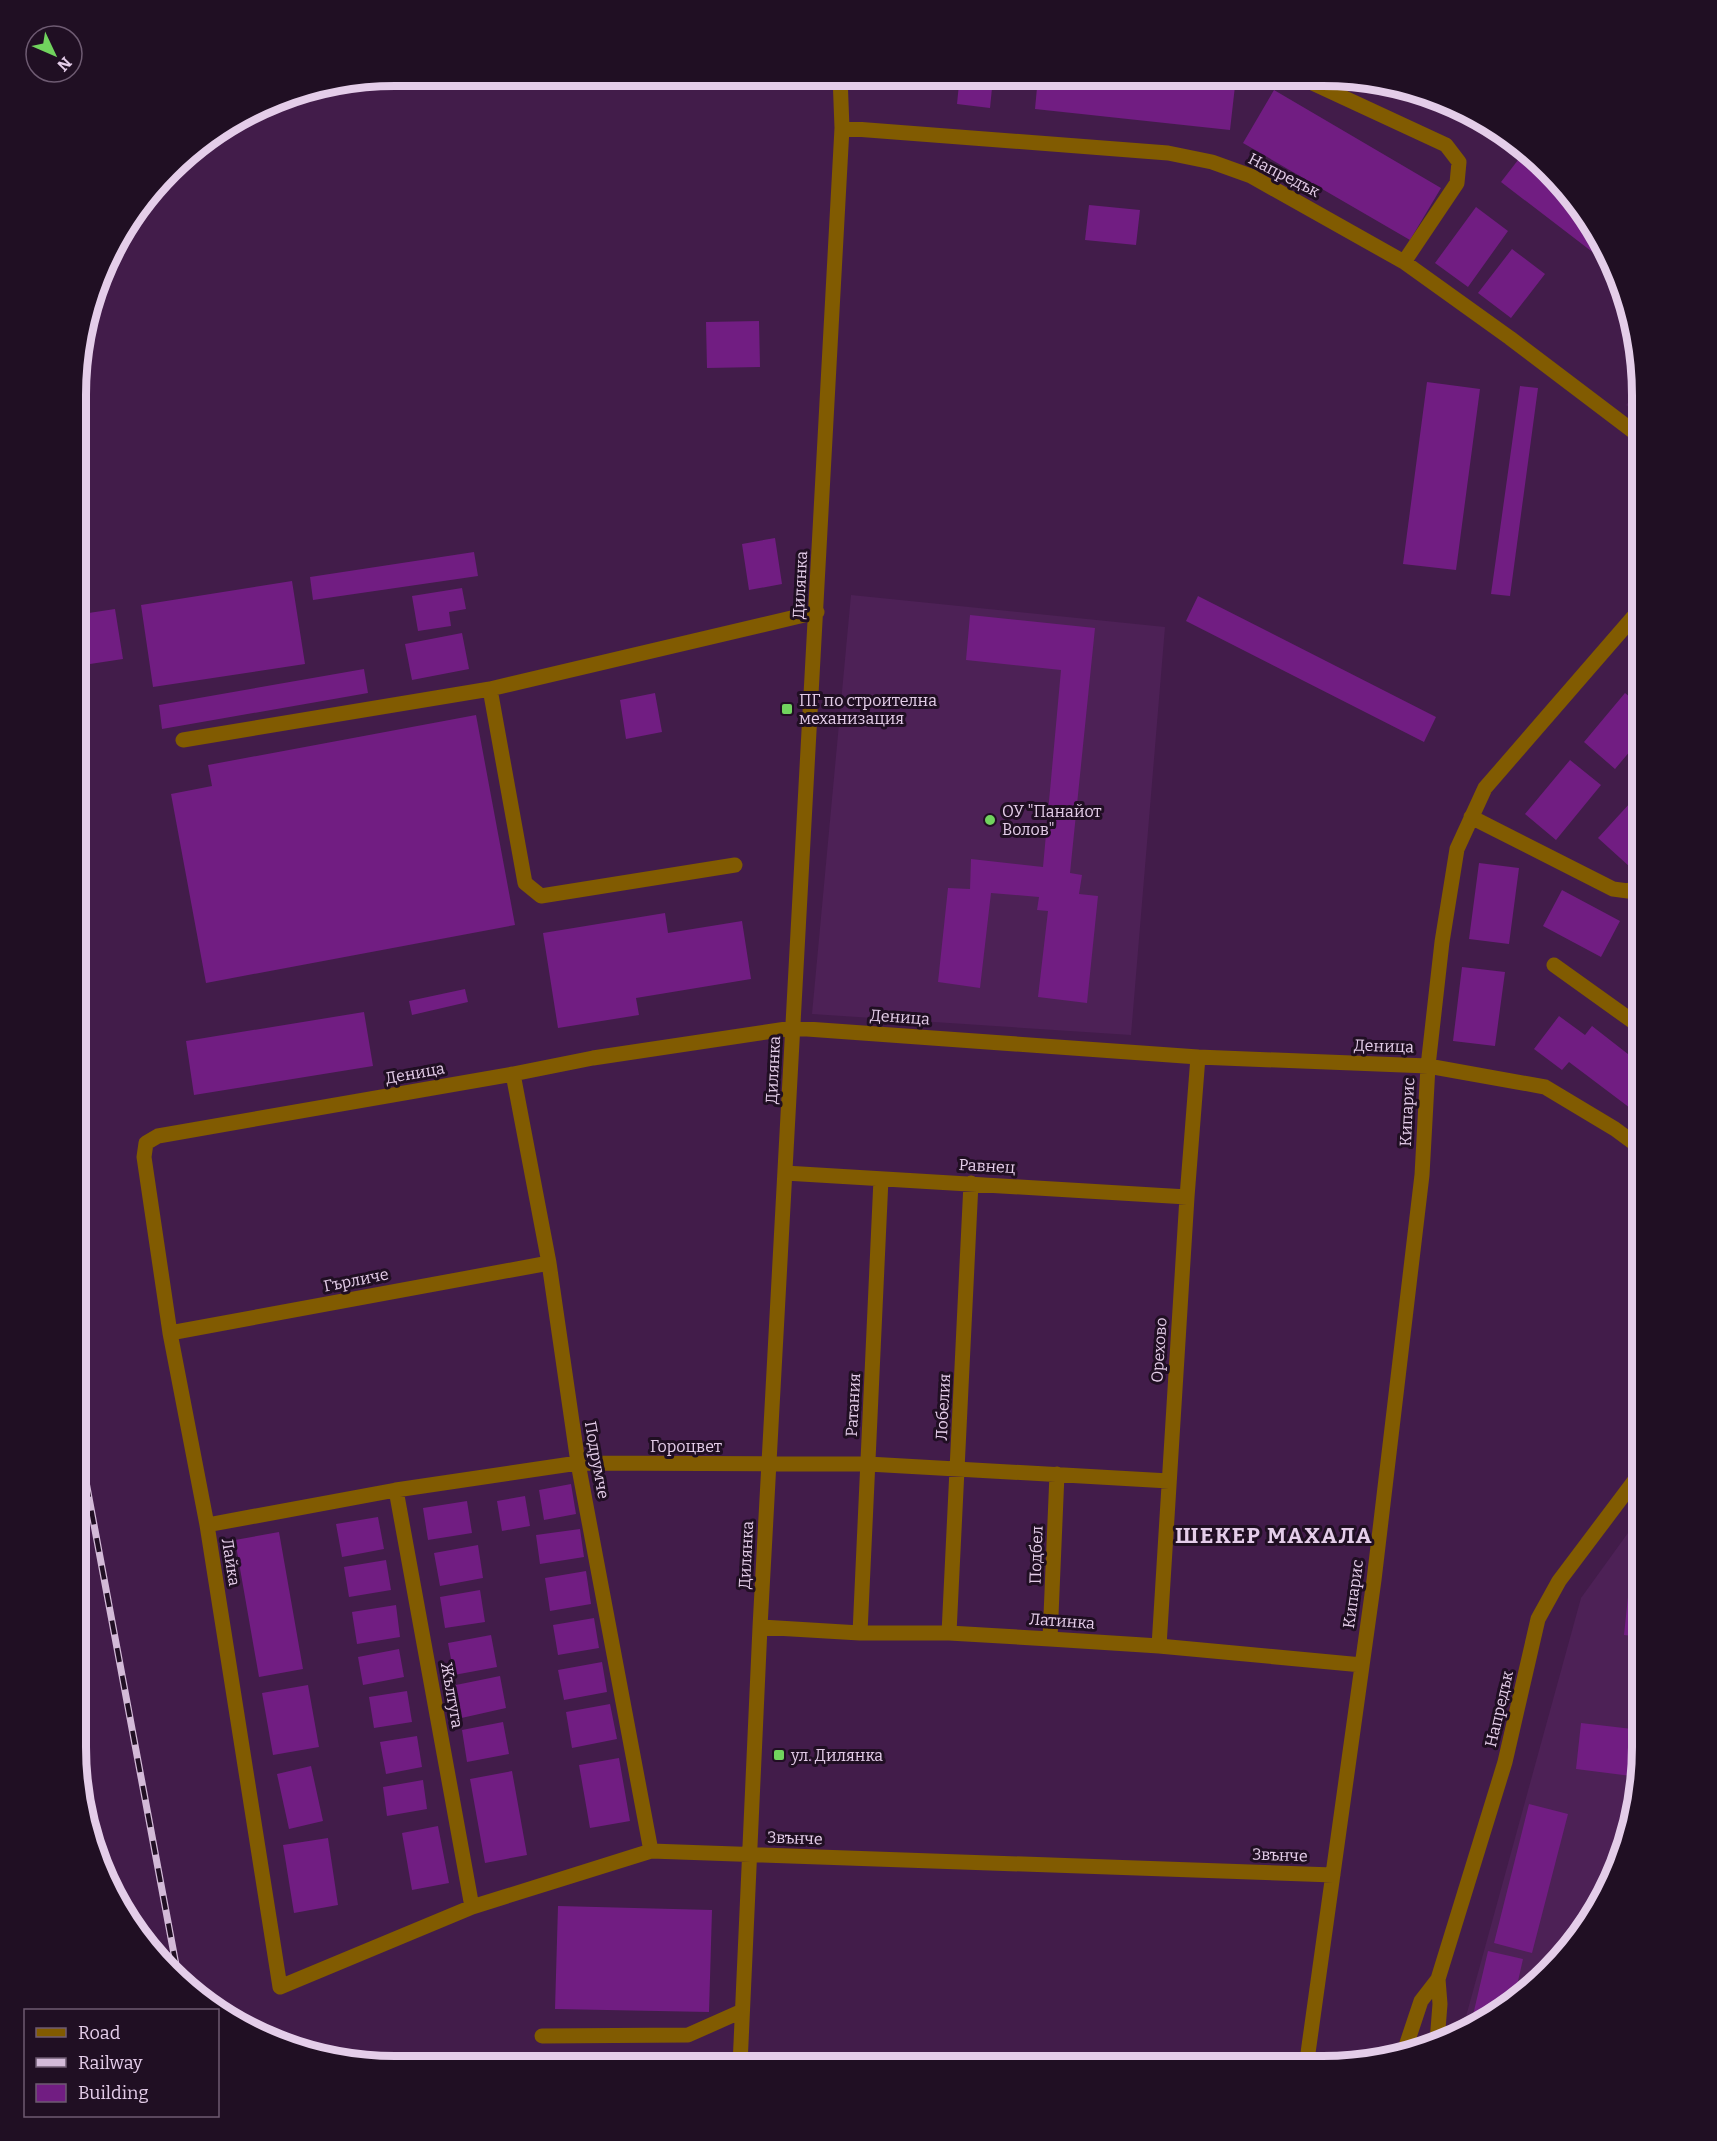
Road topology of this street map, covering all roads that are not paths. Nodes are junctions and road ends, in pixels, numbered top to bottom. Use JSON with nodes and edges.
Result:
{"nodes":[{"id":1,"x":840,"y":85,"type":"edge"},
{"id":2,"x":1313,"y":85,"type":"edge"},
{"id":3,"x":842,"y":128,"type":"junction"},
{"id":4,"x":1404,"y":262,"type":"junction"},
{"id":5,"x":1632,"y":430,"type":"edge"},
{"id":6,"x":817,"y":612,"type":"junction"},
{"id":7,"x":1632,"y":619,"type":"edge"},
{"id":8,"x":490,"y":689,"type":"junction"},
{"id":9,"x":183,"y":740,"type":"dead end"},
{"id":10,"x":1471,"y":817,"type":"junction"},
{"id":11,"x":735,"y":864,"type":"dead end"},
{"id":12,"x":1632,"y":889,"type":"edge"},
{"id":13,"x":1554,"y":965,"type":"dead end"},
{"id":14,"x":1632,"y":1021,"type":"edge"},
{"id":15,"x":793,"y":1028,"type":"junction"},
{"id":16,"x":1198,"y":1057,"type":"junction"},
{"id":17,"x":1428,"y":1066,"type":"junction"},
{"id":18,"x":513,"y":1074,"type":"junction"},
{"id":19,"x":1632,"y":1141,"type":"edge"},
{"id":20,"x":146,"y":1143,"type":"joint"},
{"id":21,"x":785,"y":1173,"type":"junction"},
{"id":22,"x":881,"y":1179,"type":"junction"},
{"id":23,"x":971,"y":1183,"type":"junction"},
{"id":24,"x":1187,"y":1197,"type":"junction"},
{"id":25,"x":549,"y":1263,"type":"junction"},
{"id":26,"x":170,"y":1333,"type":"junction"},
{"id":27,"x":578,"y":1463,"type":"junction"},
{"id":28,"x":770,"y":1464,"type":"junction"},
{"id":29,"x":868,"y":1464,"type":"junction"},
{"id":30,"x":958,"y":1470,"type":"junction"},
{"id":31,"x":1057,"y":1474,"type":"junction"},
{"id":32,"x":1169,"y":1481,"type":"junction"},
{"id":33,"x":1632,"y":1484,"type":"edge"},
{"id":34,"x":396,"y":1490,"type":"junction"},
{"id":35,"x":207,"y":1525,"type":"junction"},
{"id":36,"x":760,"y":1627,"type":"junction"},
{"id":37,"x":949,"y":1633,"type":"junction"},
{"id":38,"x":860,"y":1634,"type":"junction"},
{"id":39,"x":1050,"y":1638,"type":"junction"},
{"id":40,"x":1159,"y":1646,"type":"junction"},
{"id":41,"x":1362,"y":1665,"type":"junction"},
{"id":42,"x":651,"y":1851,"type":"junction"},
{"id":43,"x":749,"y":1854,"type":"junction"},
{"id":44,"x":1333,"y":1875,"type":"junction"},
{"id":45,"x":472,"y":1907,"type":"junction"},
{"id":46,"x":1438,"y":1979,"type":"junction"},
{"id":47,"x":280,"y":1987,"type":"joint"},
{"id":48,"x":742,"y":2012,"type":"junction"},
{"id":49,"x":1438,"y":2033,"type":"edge"},
{"id":50,"x":542,"y":2036,"type":"dead end"},
{"id":51,"x":1407,"y":2044,"type":"edge"},
{"id":52,"x":1308,"y":2053,"type":"dead end"},
{"id":53,"x":740,"y":2056,"type":"edge"}],
"edges":[{"from":1,"to":3,"type":"street","name":"Дилянка"},
{"from":2,"to":4,"type":"street"},
{"from":3,"to":4,"type":"street","name":"Напредък"},
{"from":3,"to":6,"type":"street","name":"Дилянка"},
{"from":4,"to":5,"type":"street","name":"Напредък"},
{"from":6,"to":8,"type":"street"},
{"from":6,"to":15,"type":"street","name":"Дилянка"},
{"from":7,"to":10,"type":"street","name":"Кипарис"},
{"from":8,"to":9,"type":"street"},
{"from":8,"to":11,"type":"street"},
{"from":10,"to":12,"type":"street"},
{"from":10,"to":17,"type":"street","name":"Кипарис"},
{"from":13,"to":14,"type":"street"},
{"from":15,"to":16,"type":"street","name":"Деница"},
{"from":15,"to":18,"type":"street","name":"Деница"},
{"from":15,"to":21,"type":"street","name":"Дилянка"},
{"from":16,"to":17,"type":"street","name":"Деница"},
{"from":16,"to":24,"type":"street","name":"Орехово"},
{"from":17,"to":19,"type":"street","name":"Деница"},
{"from":17,"to":41,"type":"street","name":"Кипарис"},
{"from":18,"to":20,"type":"street","name":"Деница"},
{"from":18,"to":25,"type":"street","name":"Подрумче"},
{"from":20,"to":26,"type":"street","name":"Лайка"},
{"from":21,"to":22,"type":"street","name":"Равнец"},
{"from":21,"to":28,"type":"street","name":"Дилянка"},
{"from":22,"to":23,"type":"street","name":"Равнец"},
{"from":22,"to":29,"type":"street","name":"Ратания"},
{"from":23,"to":24,"type":"street","name":"Равнец"},
{"from":23,"to":30,"type":"street","name":"Лобелия"},
{"from":24,"to":32,"type":"street","name":"Орехово"},
{"from":25,"to":26,"type":"street","name":"Гърличе"},
{"from":25,"to":27,"type":"street","name":"Подрумче"},
{"from":26,"to":35,"type":"street","name":"Лайка"},
{"from":27,"to":28,"type":"street","name":"Гороцвет"},
{"from":27,"to":34,"type":"street","name":"Гороцвет"},
{"from":27,"to":42,"type":"street","name":"Подрумче"},
{"from":28,"to":29,"type":"street","name":"Гороцвет"},
{"from":28,"to":36,"type":"street","name":"Дилянка"},
{"from":29,"to":30,"type":"street","name":"Гороцвет"},
{"from":29,"to":38,"type":"street","name":"Ратания"},
{"from":30,"to":31,"type":"street","name":"Гороцвет"},
{"from":30,"to":37,"type":"street","name":"Лобелия"},
{"from":31,"to":32,"type":"street","name":"Гороцвет"},
{"from":31,"to":39,"type":"street","name":"Подбел"},
{"from":32,"to":40,"type":"street","name":"Орехово"},
{"from":33,"to":46,"type":"street","name":"Напредък"},
{"from":34,"to":35,"type":"street","name":"Гороцвет"},
{"from":34,"to":45,"type":"street","name":"Жълтуга"},
{"from":35,"to":47,"type":"street","name":"Лайка"},
{"from":36,"to":38,"type":"street","name":"Латинка"},
{"from":36,"to":43,"type":"street","name":"Дилянка"},
{"from":37,"to":38,"type":"street","name":"Латинка"},
{"from":37,"to":39,"type":"street","name":"Латинка"},
{"from":39,"to":40,"type":"street","name":"Латинка"},
{"from":40,"to":41,"type":"street","name":"Латинка"},
{"from":41,"to":44,"type":"street","name":"Кипарис"},
{"from":42,"to":43,"type":"street","name":"Звънче"},
{"from":42,"to":45,"type":"street","name":"Звънче"},
{"from":43,"to":44,"type":"street","name":"Звънче"},
{"from":43,"to":48,"type":"street","name":"Дилянка"},
{"from":44,"to":52,"type":"street","name":"Кипарис"},
{"from":45,"to":47,"type":"street","name":"Звънче"},
{"from":46,"to":49,"type":"street","name":"Напредък"},
{"from":46,"to":51,"type":"street","name":"Напредък"},
{"from":48,"to":50,"type":"street"},
{"from":48,"to":53,"type":"street","name":"Дилянка"}]}
